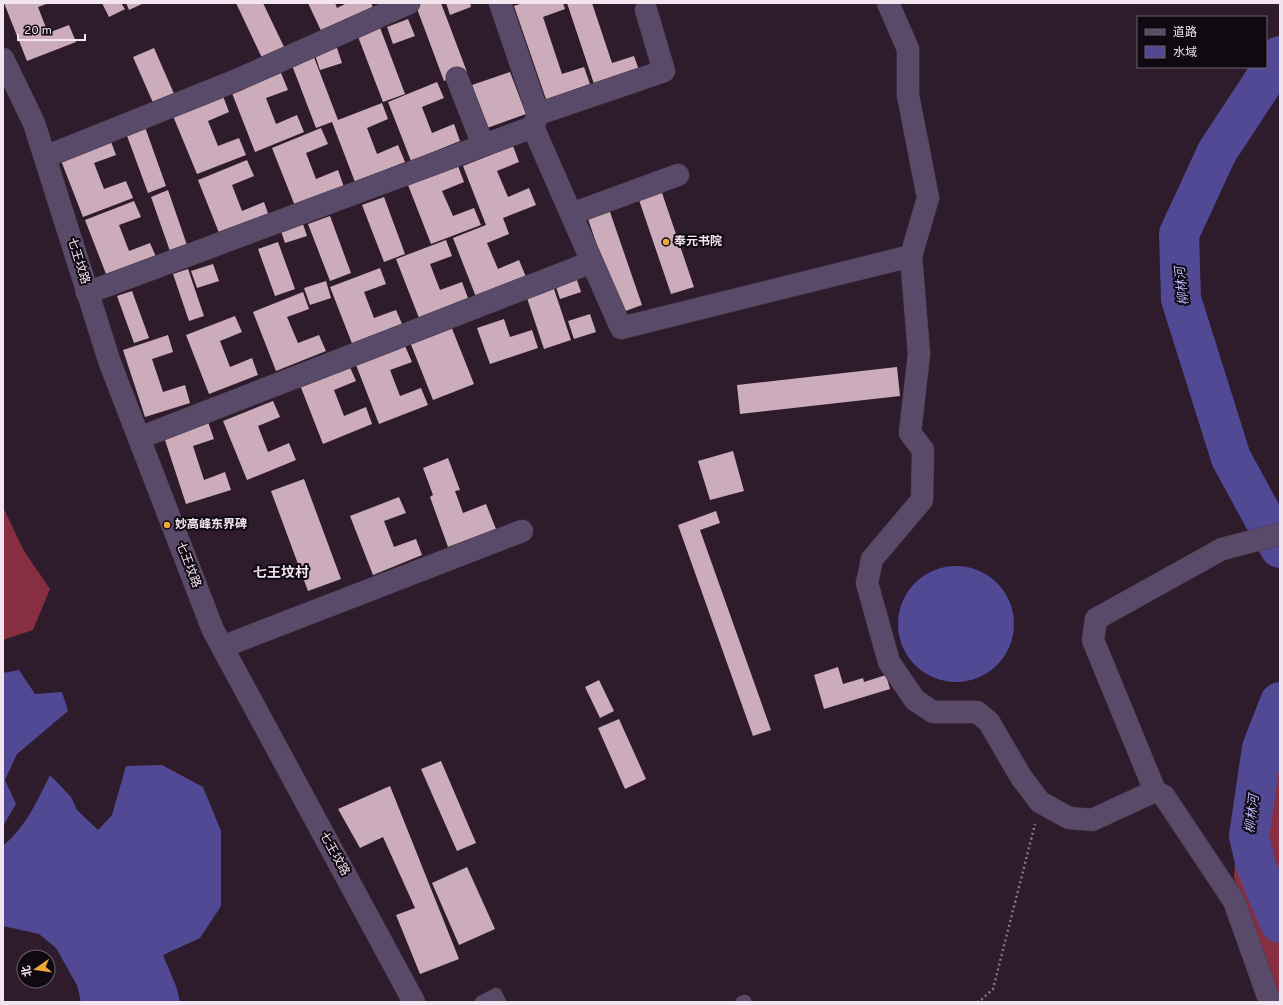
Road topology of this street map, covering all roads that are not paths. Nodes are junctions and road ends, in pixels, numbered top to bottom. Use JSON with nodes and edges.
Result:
{"nodes":[{"id":1,"x":409,"y":3,"type":"edge"},
{"id":2,"x":500,"y":3,"type":"edge"},
{"id":3,"x":888,"y":3,"type":"edge"},
{"id":4,"x":646,"y":10,"type":"dead end"},
{"id":5,"x":3,"y":58,"type":"edge"},
{"id":6,"x":457,"y":78,"type":"dead end"},
{"id":7,"x":536,"y":120,"type":"junction"},
{"id":8,"x":484,"y":145,"type":"junction"},
{"id":9,"x":45,"y":157,"type":"junction"},
{"id":10,"x":678,"y":175,"type":"dead end"},
{"id":11,"x":571,"y":214,"type":"junction"},
{"id":12,"x":911,"y":256,"type":"junction"},
{"id":13,"x":592,"y":262,"type":"junction"},
{"id":14,"x":87,"y":293,"type":"junction"},
{"id":15,"x":139,"y":438,"type":"junction"},
{"id":16,"x":522,"y":531,"type":"dead end"},
{"id":17,"x":1280,"y":534,"type":"edge"},
{"id":18,"x":222,"y":647,"type":"junction"},
{"id":19,"x":1155,"y":791,"type":"junction"},
{"id":20,"x":414,"y":1002,"type":"edge"},
{"id":21,"x":481,"y":1002,"type":"edge"},
{"id":22,"x":500,"y":1002,"type":"edge"},
{"id":23,"x":1270,"y":1002,"type":"edge"}],
"edges":[{"from":1,"to":9,"type":"street"},
{"from":2,"to":7,"type":"street"},
{"from":3,"to":12,"type":"street"},
{"from":4,"to":7,"type":"street"},
{"from":5,"to":9,"type":"street","name":"七王坟路"},
{"from":6,"to":8,"type":"street"},
{"from":7,"to":8,"type":"street"},
{"from":7,"to":11,"type":"street"},
{"from":8,"to":14,"type":"street"},
{"from":9,"to":14,"type":"street","name":"七王坟路"},
{"from":10,"to":11,"type":"street"},
{"from":11,"to":13,"type":"street"},
{"from":12,"to":13,"type":"street"},
{"from":12,"to":19,"type":"street"},
{"from":13,"to":15,"type":"street"},
{"from":14,"to":15,"type":"street","name":"七王坟路"},
{"from":15,"to":18,"type":"street","name":"七王坟路"},
{"from":16,"to":18,"type":"street"},
{"from":17,"to":19,"type":"street"},
{"from":18,"to":20,"type":"street","name":"七王坟路"},
{"from":19,"to":23,"type":"street"},
{"from":21,"to":22,"type":"lane"}]}
